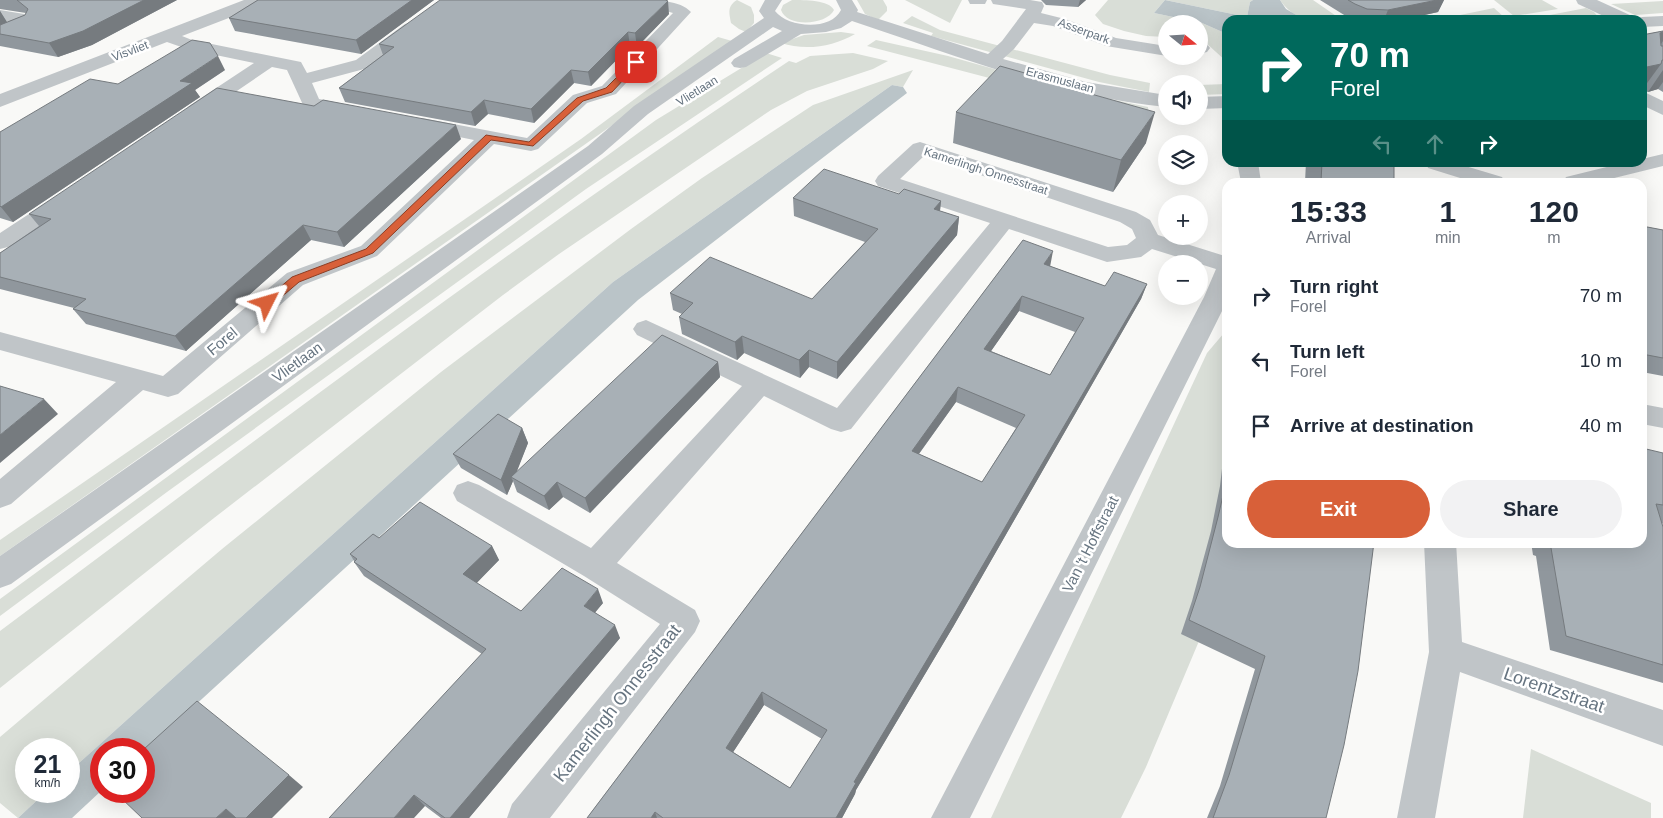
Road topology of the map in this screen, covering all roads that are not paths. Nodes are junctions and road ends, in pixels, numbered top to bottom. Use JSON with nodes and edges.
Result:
{"nodes":[{"id":1,"x":259,"y":0,"type":"edge"},
{"id":2,"x":647,"y":0,"type":"edge"},
{"id":3,"x":999,"y":0,"type":"edge"},
{"id":4,"x":1584,"y":0,"type":"edge"},
{"id":5,"x":767,"y":7,"type":"edge"},
{"id":6,"x":847,"y":7,"type":"edge"},
{"id":7,"x":0,"y":15,"type":"edge"},
{"id":8,"x":1616,"y":15,"type":"edge"},
{"id":9,"x":1030,"y":17,"type":"junction"},
{"id":10,"x":422,"y":19,"type":"edge"},
{"id":11,"x":1663,"y":21,"type":"edge"},
{"id":12,"x":1647,"y":22,"type":"edge"},
{"id":13,"x":833,"y":26,"type":"junction"},
{"id":14,"x":798,"y":29,"type":"junction"},
{"id":15,"x":167,"y":36,"type":"junction"},
{"id":16,"x":0,"y":37,"type":"edge"},
{"id":17,"x":1158,"y":50,"type":"edge"},
{"id":18,"x":956,"y":51,"type":"junction"},
{"id":19,"x":269,"y":61,"type":"junction"},
{"id":20,"x":991,"y":61,"type":"junction"},
{"id":21,"x":301,"y":80,"type":"junction"},
{"id":22,"x":1158,"y":100,"type":"edge"},
{"id":23,"x":0,"y":101,"type":"edge"},
{"id":24,"x":1212,"y":103,"type":"edge"},
{"id":25,"x":367,"y":114,"type":"edge"},
{"id":26,"x":1222,"y":115,"type":"edge"},
{"id":27,"x":181,"y":119,"type":"edge"},
{"id":28,"x":405,"y":121,"type":"edge"},
{"id":29,"x":489,"y":137,"type":"junction"},
{"id":30,"x":595,"y":150,"type":"junction"},
{"id":31,"x":1663,"y":160,"type":"edge"},
{"id":32,"x":1647,"y":164,"type":"edge"},
{"id":33,"x":1635,"y":167,"type":"edge"},
{"id":34,"x":1435,"y":170,"type":"edge"},
{"id":35,"x":1474,"y":178,"type":"edge"},
{"id":36,"x":1590,"y":178,"type":"edge"},
{"id":37,"x":86,"y":187,"type":"edge"},
{"id":38,"x":1004,"y":220,"type":"junction"},
{"id":39,"x":1148,"y":240,"type":"junction"},
{"id":40,"x":0,"y":242,"type":"edge"},
{"id":41,"x":1222,"y":263,"type":"edge"},
{"id":42,"x":1222,"y":299,"type":"edge"},
{"id":43,"x":646,"y":329,"type":"dead end"},
{"id":44,"x":0,"y":341,"type":"edge"},
{"id":45,"x":139,"y":378,"type":"junction"},
{"id":46,"x":760,"y":383,"type":"junction"},
{"id":47,"x":1647,"y":415,"type":"edge"},
{"id":48,"x":1663,"y":418,"type":"edge"},
{"id":49,"x":468,"y":494,"type":"dead end"},
{"id":50,"x":0,"y":496,"type":"edge"},
{"id":51,"x":1440,"y":548,"type":"edge"},
{"id":52,"x":595,"y":566,"type":"junction"},
{"id":53,"x":0,"y":574,"type":"edge"},
{"id":54,"x":1446,"y":652,"type":"junction"},
{"id":55,"x":1663,"y":728,"type":"edge"},
{"id":56,"x":526,"y":818,"type":"edge"},
{"id":57,"x":950,"y":818,"type":"edge"},
{"id":58,"x":1416,"y":818,"type":"edge"}],
"edges":[{"from":1,"to":15,"type":"street","name":"Visvliet"},
{"from":2,"to":29,"type":"street"},
{"from":3,"to":9,"type":"street"},
{"from":4,"to":8,"type":"street"},
{"from":5,"to":14,"type":"street"},
{"from":5,"to":30,"type":"street","name":"Vlietlaan"},
{"from":6,"to":13,"type":"street"},
{"from":6,"to":18,"type":"street","name":"Erasmuslaan"},
{"from":7,"to":16,"type":"street"},
{"from":9,"to":17,"type":"street","name":"Asserpark"},
{"from":9,"to":20,"type":"street"},
{"from":10,"to":21,"type":"street"},
{"from":11,"to":12,"type":"street"},
{"from":13,"to":14,"type":"street"},
{"from":13,"to":18,"type":"street","name":"Erasmuslaan"},
{"from":14,"to":30,"type":"street","name":"Vlietlaan"},
{"from":15,"to":19,"type":"street"},
{"from":15,"to":23,"type":"street","name":"Visvliet"},
{"from":18,"to":20,"type":"street","name":"Erasmuslaan"},
{"from":19,"to":21,"type":"street"},
{"from":19,"to":27,"type":"street"},
{"from":20,"to":22,"type":"street","name":"Erasmuslaan"},
{"from":21,"to":25,"type":"street"},
{"from":24,"to":26,"type":"street"},
{"from":28,"to":29,"type":"street"},
{"from":29,"to":45,"type":"street","name":"Forel"},
{"from":30,"to":53,"type":"street","name":"Vlietlaan"},
{"from":31,"to":32,"type":"street"},
{"from":33,"to":36,"type":"street"},
{"from":34,"to":35,"type":"street"},
{"from":37,"to":40,"type":"street"},
{"from":38,"to":39,"type":"street","name":"Kamerlingh Onnesstraat"},
{"from":38,"to":39,"type":"street","name":"Kamerlingh Onnesstraat"},
{"from":38,"to":46,"type":"street"},
{"from":39,"to":41,"type":"street"},
{"from":42,"to":57,"type":"street","name":"Van 't Hoffstraat"},
{"from":43,"to":46,"type":"street"},
{"from":44,"to":45,"type":"street","name":"Forel"},
{"from":45,"to":50,"type":"street"},
{"from":46,"to":52,"type":"street"},
{"from":47,"to":48,"type":"street"},
{"from":49,"to":52,"type":"street","name":"Kamerlingh Onnesstraat"},
{"from":51,"to":54,"type":"street"},
{"from":52,"to":56,"type":"street","name":"Kamerlingh Onnesstraat"},
{"from":54,"to":55,"type":"street","name":"Lorentzstraat"},
{"from":54,"to":58,"type":"street"}]}
